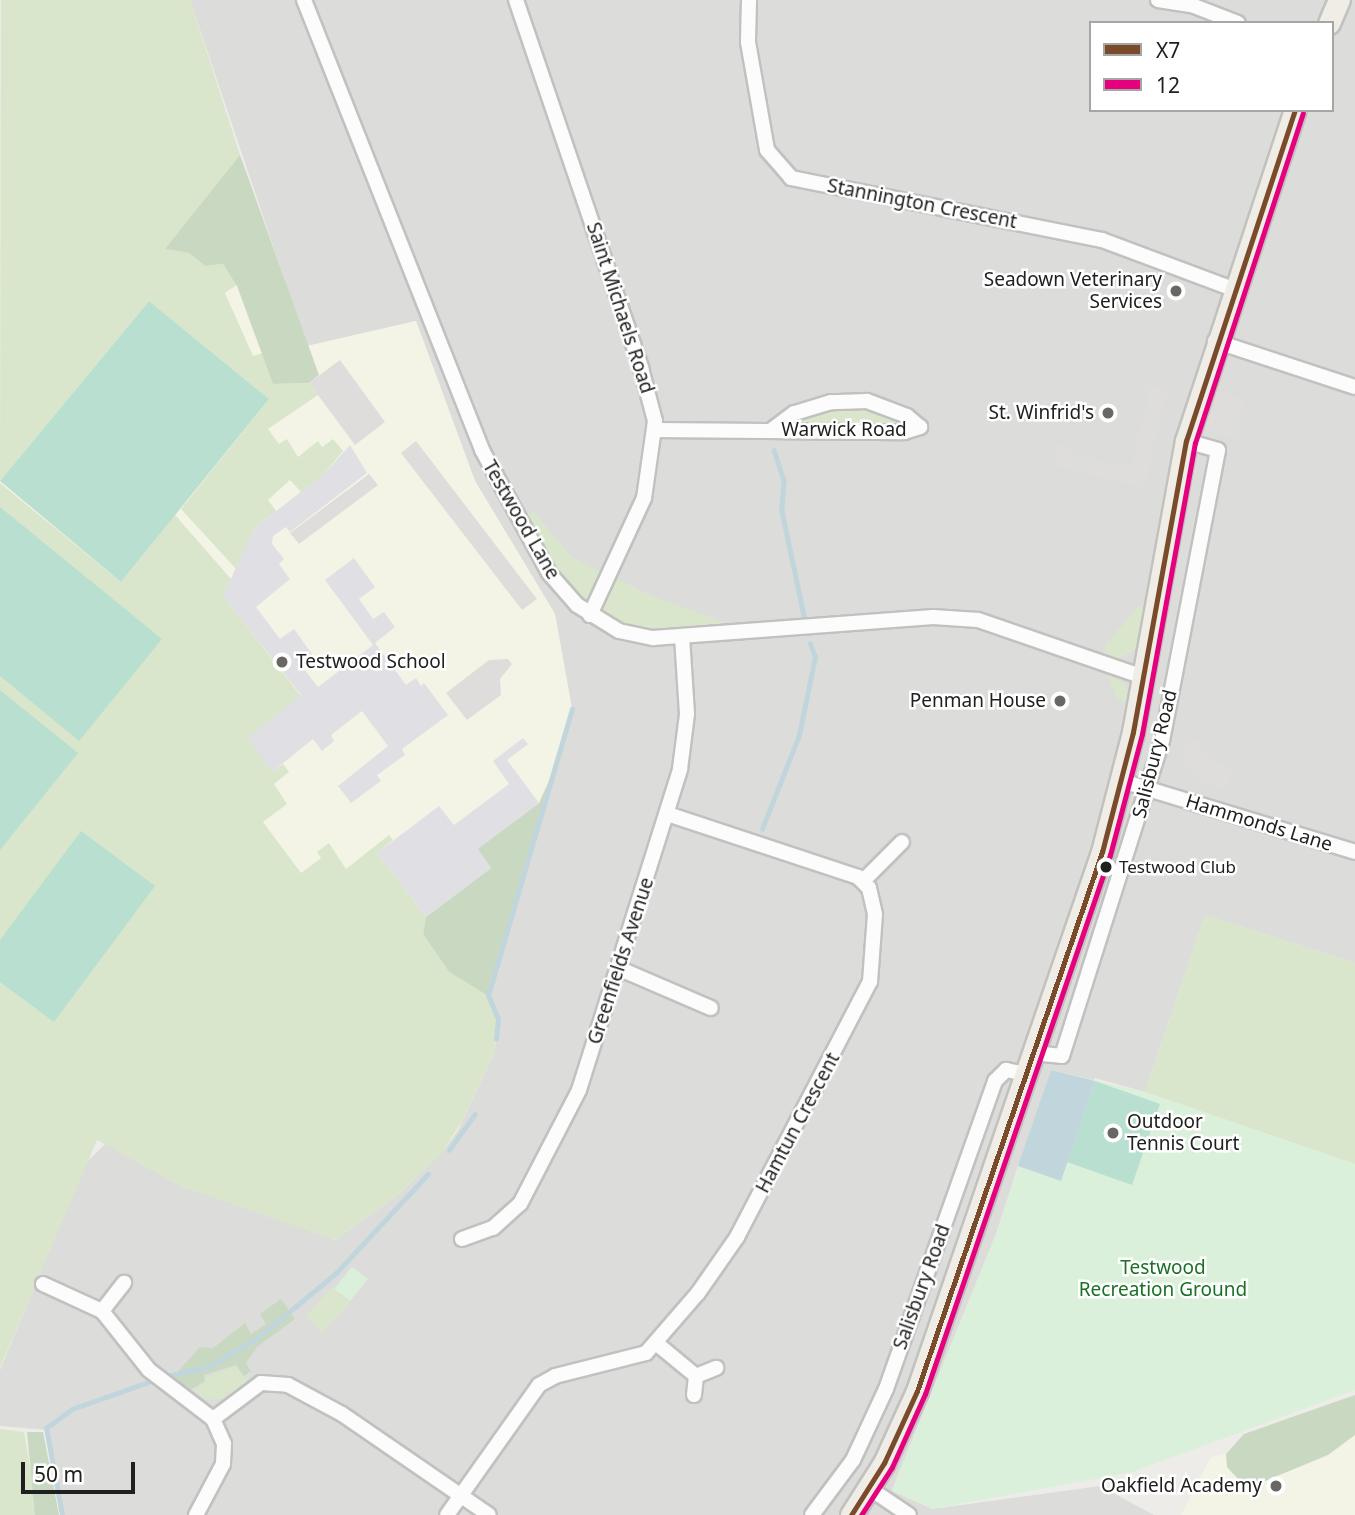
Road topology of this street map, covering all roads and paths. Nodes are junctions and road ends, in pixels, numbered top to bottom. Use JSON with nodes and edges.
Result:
{"nodes":[{"id":1,"x":304,"y":0,"type":"edge"},
{"id":2,"x":516,"y":0,"type":"edge"},
{"id":3,"x":749,"y":0,"type":"edge"},
{"id":4,"x":1158,"y":0,"type":"edge"},
{"id":5,"x":1339,"y":0,"type":"edge"},
{"id":6,"x":1233,"y":21,"type":"edge"},
{"id":7,"x":1330,"y":21,"type":"edge"},
{"id":8,"x":1294,"y":112,"type":"edge"},
{"id":9,"x":1233,"y":289,"type":"junction"},
{"id":10,"x":1215,"y":341,"type":"junction"},
{"id":11,"x":1355,"y":387,"type":"edge"},
{"id":12,"x":655,"y":430,"type":"junction"},
{"id":13,"x":770,"y":431,"type":"junction"},
{"id":14,"x":1186,"y":441,"type":"junction"},
{"id":15,"x":590,"y":615,"type":"junction"},
{"id":16,"x":682,"y":637,"type":"junction"},
{"id":17,"x":1144,"y":677,"type":"junction"},
{"id":18,"x":1122,"y":781,"type":"junction"},
{"id":19,"x":1149,"y":789,"type":"junction"},
{"id":20,"x":667,"y":814,"type":"junction"},
{"id":21,"x":902,"y":842,"type":"dead end"},
{"id":22,"x":1355,"y":852,"type":"edge"},
{"id":23,"x":863,"y":881,"type":"junction"},
{"id":24,"x":618,"y":968,"type":"junction"},
{"id":25,"x":711,"y":1008,"type":"dead end"},
{"id":26,"x":1034,"y":1053,"type":"junction"},
{"id":27,"x":1026,"y":1074,"type":"junction"},
{"id":28,"x":462,"y":1239,"type":"dead end"},
{"id":29,"x":124,"y":1283,"type":"dead end"},
{"id":30,"x":43,"y":1284,"type":"dead end"},
{"id":31,"x":102,"y":1311,"type":"junction"},
{"id":32,"x":656,"y":1343,"type":"junction"},
{"id":33,"x":716,"y":1368,"type":"dead end"},
{"id":34,"x":696,"y":1376,"type":"junction"},
{"id":35,"x":694,"y":1395,"type":"dead end"},
{"id":36,"x":213,"y":1419,"type":"junction"},
{"id":37,"x":869,"y":1488,"type":"junction"},
{"id":38,"x":461,"y":1496,"type":"junction"},
{"id":39,"x":196,"y":1515,"type":"edge"},
{"id":40,"x":447,"y":1515,"type":"edge"},
{"id":41,"x":489,"y":1515,"type":"edge"},
{"id":42,"x":813,"y":1515,"type":"edge"},
{"id":43,"x":852,"y":1515,"type":"edge"},
{"id":44,"x":909,"y":1515,"type":"edge"}],
"edges":[{"from":1,"to":15,"type":"street","name":"Testwood Lane"},
{"from":2,"to":12,"type":"street","name":"Saint Michaels Road"},
{"from":3,"to":9,"type":"street","name":"Stannington Crescent"},
{"from":4,"to":6,"type":"street"},
{"from":5,"to":7,"type":"main road"},
{"from":8,"to":9,"type":"main road","name":"Salisbury Road"},
{"from":9,"to":10,"type":"main road","name":"Salisbury Road"},
{"from":10,"to":11,"type":"street"},
{"from":10,"to":14,"type":"main road","name":"Salisbury Road"},
{"from":12,"to":13,"type":"street","name":"Warwick Road"},
{"from":12,"to":15,"type":"street","name":"Saint Michaels Road"},
{"from":13,"to":13,"type":"street","name":"Warwick Road"},
{"from":14,"to":17,"type":"main road","name":"Salisbury Road"},
{"from":14,"to":19,"type":"street","name":"Salisbury Road"},
{"from":15,"to":16,"type":"street","name":"Testwood Lane"},
{"from":16,"to":17,"type":"street","name":"Testwood Lane"},
{"from":16,"to":20,"type":"street","name":"Greenfields Avenue"},
{"from":17,"to":18,"type":"main road","name":"Salisbury Road"},
{"from":18,"to":19,"type":"street","name":"Hammonds Lane"},
{"from":18,"to":26,"type":"main road","name":"Salisbury Road"},
{"from":19,"to":22,"type":"street","name":"Hammonds Lane"},
{"from":19,"to":26,"type":"street","name":"Salisbury Road"},
{"from":20,"to":23,"type":"street"},
{"from":20,"to":24,"type":"street","name":"Greenfields Avenue"},
{"from":21,"to":23,"type":"street"},
{"from":23,"to":32,"type":"street","name":"Hamtun Crescent"},
{"from":24,"to":25,"type":"street"},
{"from":24,"to":28,"type":"street","name":"Greenfields Avenue"},
{"from":26,"to":27,"type":"main road","name":"Salisbury Road"},
{"from":27,"to":37,"type":"main road","name":"Salisbury Road"},
{"from":27,"to":42,"type":"street","name":"Salisbury Road"},
{"from":29,"to":31,"type":"street"},
{"from":30,"to":31,"type":"street"},
{"from":31,"to":36,"type":"street"},
{"from":32,"to":34,"type":"street"},
{"from":32,"to":38,"type":"street","name":"Hamtun Crescent"},
{"from":33,"to":34,"type":"street"},
{"from":34,"to":35,"type":"street"},
{"from":36,"to":38,"type":"street"},
{"from":36,"to":39,"type":"street"},
{"from":37,"to":43,"type":"main road","name":"Salisbury Road"},
{"from":37,"to":44,"type":"street"},
{"from":38,"to":40,"type":"street","name":"Hamtun Crescent"},
{"from":38,"to":41,"type":"street"}]}
